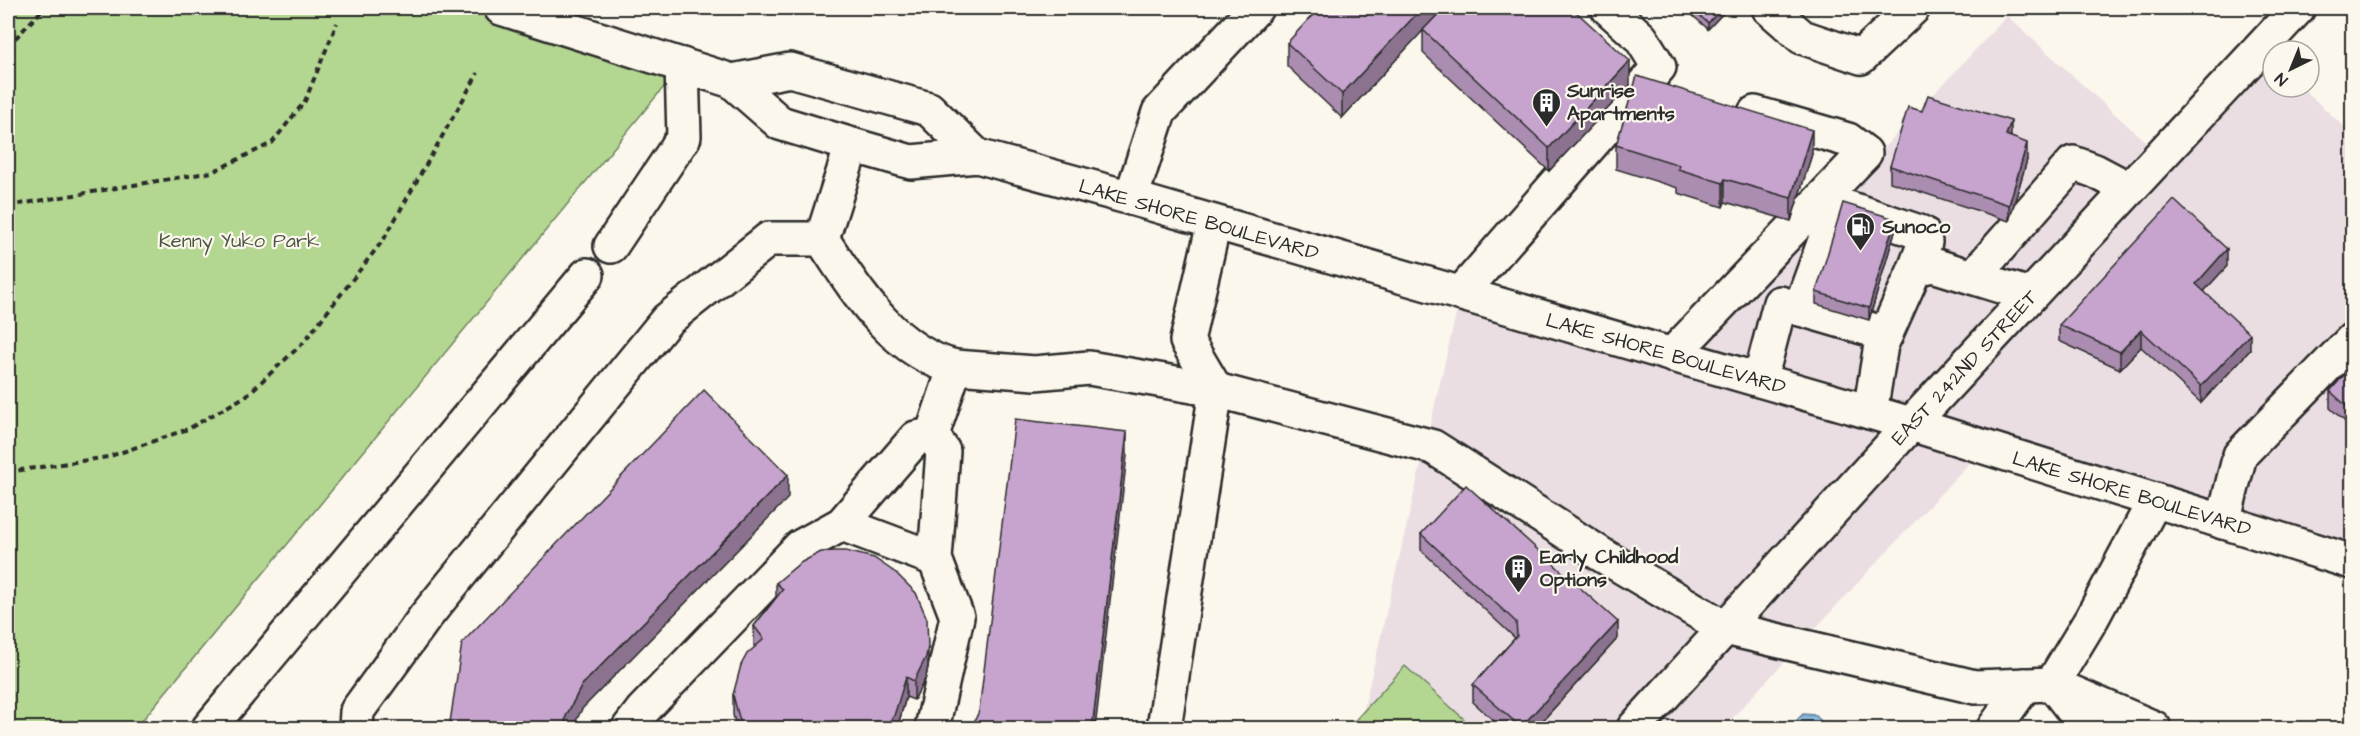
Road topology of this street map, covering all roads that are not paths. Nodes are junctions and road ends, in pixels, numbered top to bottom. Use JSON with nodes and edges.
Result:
{"nodes":[{"id":1,"x":501,"y":8,"type":"edge"},
{"id":2,"x":1257,"y":8,"type":"edge"},
{"id":3,"x":1608,"y":8,"type":"edge"},
{"id":4,"x":1769,"y":8,"type":"edge"},
{"id":5,"x":1912,"y":8,"type":"edge"},
{"id":6,"x":2298,"y":8,"type":"edge"},
{"id":7,"x":681,"y":65,"type":"junction"},
{"id":8,"x":732,"y":81,"type":"junction"},
{"id":9,"x":1755,"y":113,"type":"edge"},
{"id":10,"x":852,"y":145,"type":"junction"},
{"id":11,"x":977,"y":156,"type":"junction"},
{"id":12,"x":2129,"y":189,"type":"junction"},
{"id":13,"x":1131,"y":198,"type":"junction"},
{"id":14,"x":1214,"y":223,"type":"junction"},
{"id":15,"x":822,"y":238,"type":"junction"},
{"id":16,"x":611,"y":246,"type":"dead end"},
{"id":17,"x":587,"y":275,"type":"dead end"},
{"id":18,"x":1973,"y":277,"type":"junction"},
{"id":19,"x":1899,"y":283,"type":"junction"},
{"id":20,"x":1735,"y":289,"type":"junction"},
{"id":21,"x":1461,"y":293,"type":"junction"},
{"id":22,"x":2030,"y":295,"type":"junction"},
{"id":23,"x":1790,"y":306,"type":"junction"},
{"id":24,"x":1886,"y":334,"type":"junction"},
{"id":25,"x":2352,"y":340,"type":"edge"},
{"id":26,"x":1672,"y":355,"type":"junction"},
{"id":27,"x":955,"y":367,"type":"junction"},
{"id":28,"x":1760,"y":380,"type":"junction"},
{"id":29,"x":1216,"y":390,"type":"junction"},
{"id":30,"x":1870,"y":412,"type":"junction"},
{"id":31,"x":1911,"y":424,"type":"junction"},
{"id":32,"x":932,"y":435,"type":"junction"},
{"id":33,"x":2155,"y":500,"type":"junction"},
{"id":34,"x":2223,"y":522,"type":"junction"},
{"id":35,"x":842,"y":524,"type":"junction"},
{"id":36,"x":935,"y":559,"type":"junction"},
{"id":37,"x":2352,"y":562,"type":"edge"},
{"id":38,"x":1725,"y":628,"type":"junction"},
{"id":39,"x":2039,"y":684,"type":"junction"},
{"id":40,"x":209,"y":729,"type":"edge"},
{"id":41,"x":356,"y":729,"type":"edge"},
{"id":42,"x":629,"y":729,"type":"edge"},
{"id":43,"x":932,"y":729,"type":"edge"},
{"id":44,"x":1164,"y":729,"type":"edge"},
{"id":45,"x":1634,"y":729,"type":"edge"},
{"id":46,"x":1994,"y":729,"type":"edge"},
{"id":47,"x":2087,"y":729,"type":"edge"},
{"id":48,"x":2154,"y":729,"type":"edge"}],
"edges":[{"from":1,"to":7,"type":"main road","name":"LAKE SHORE BOULEVARD"},
{"from":2,"to":13,"type":"main road"},
{"from":3,"to":21,"type":"main road"},
{"from":4,"to":5,"type":"main road"},
{"from":6,"to":12,"type":"main road","name":"EAST 242ND STREET"},
{"from":7,"to":8,"type":"main road","name":"LAKE SHORE BOULEVARD"},
{"from":7,"to":16,"type":"main road"},
{"from":8,"to":10,"type":"main road","name":"LAKE SHORE BOULEVARD"},
{"from":8,"to":11,"type":"main road","name":"LAKE SHORE BOULEVARD"},
{"from":9,"to":20,"type":"main road"},
{"from":10,"to":11,"type":"main road","name":"LAKE SHORE BOULEVARD"},
{"from":10,"to":15,"type":"main road"},
{"from":11,"to":13,"type":"main road","name":"LAKE SHORE BOULEVARD"},
{"from":12,"to":18,"type":"main road"},
{"from":12,"to":22,"type":"main road","name":"EAST 242ND STREET"},
{"from":13,"to":14,"type":"main road","name":"LAKE SHORE BOULEVARD"},
{"from":14,"to":21,"type":"main road","name":"LAKE SHORE BOULEVARD"},
{"from":14,"to":29,"type":"main road"},
{"from":15,"to":27,"type":"main road"},
{"from":15,"to":41,"type":"main road"},
{"from":17,"to":40,"type":"main road"},
{"from":18,"to":19,"type":"main road"},
{"from":18,"to":22,"type":"main road"},
{"from":19,"to":23,"type":"main road"},
{"from":19,"to":24,"type":"main road"},
{"from":20,"to":23,"type":"main road"},
{"from":20,"to":26,"type":"main road"},
{"from":21,"to":26,"type":"main road","name":"LAKE SHORE BOULEVARD"},
{"from":22,"to":31,"type":"main road","name":"EAST 242ND STREET"},
{"from":23,"to":24,"type":"main road"},
{"from":23,"to":28,"type":"main road"},
{"from":24,"to":30,"type":"main road"},
{"from":25,"to":34,"type":"main road"},
{"from":26,"to":28,"type":"main road","name":"LAKE SHORE BOULEVARD"},
{"from":27,"to":29,"type":"main road"},
{"from":27,"to":32,"type":"main road"},
{"from":28,"to":30,"type":"main road","name":"LAKE SHORE BOULEVARD"},
{"from":29,"to":38,"type":"main road"},
{"from":29,"to":44,"type":"main road"},
{"from":30,"to":31,"type":"main road","name":"LAKE SHORE BOULEVARD"},
{"from":31,"to":33,"type":"main road","name":"LAKE SHORE BOULEVARD"},
{"from":31,"to":38,"type":"main road","name":"EAST 242ND STREET"},
{"from":32,"to":35,"type":"main road"},
{"from":32,"to":36,"type":"main road"},
{"from":33,"to":34,"type":"main road","name":"LAKE SHORE BOULEVARD"},
{"from":33,"to":39,"type":"main road"},
{"from":34,"to":37,"type":"main road","name":"LAKE SHORE BOULEVARD"},
{"from":35,"to":36,"type":"main road"},
{"from":35,"to":42,"type":"main road"},
{"from":36,"to":43,"type":"main road"},
{"from":38,"to":39,"type":"main road"},
{"from":38,"to":45,"type":"main road","name":"EAST 242ND STREET"},
{"from":39,"to":46,"type":"main road"},
{"from":39,"to":47,"type":"main road"},
{"from":39,"to":48,"type":"main road"}]}
